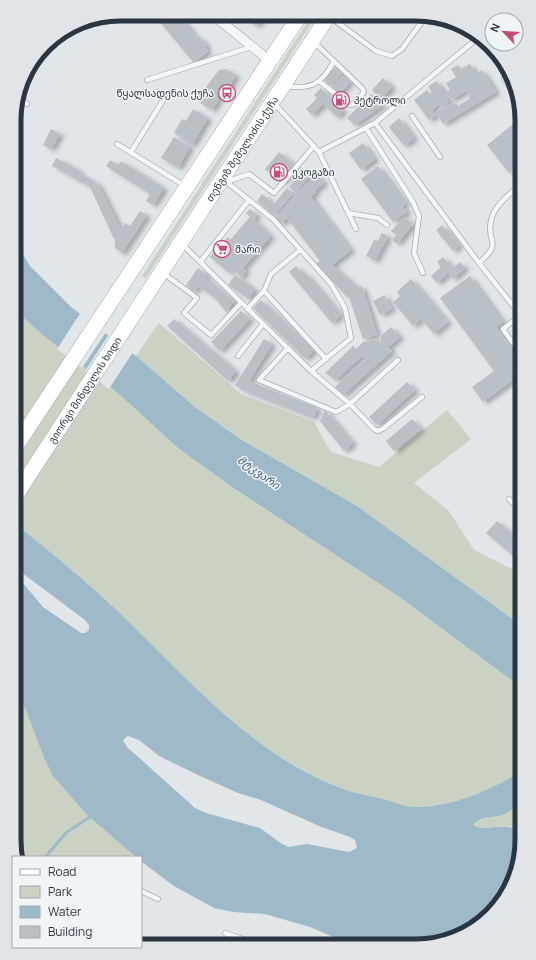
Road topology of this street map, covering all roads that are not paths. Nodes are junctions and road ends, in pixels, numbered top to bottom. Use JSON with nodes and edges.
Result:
{"nodes":[{"id":1,"x":220,"y":21,"type":"edge"},
{"id":2,"x":296,"y":21,"type":"edge"},
{"id":3,"x":326,"y":21,"type":"edge"},
{"id":4,"x":336,"y":21,"type":"edge"},
{"id":5,"x":422,"y":21,"type":"edge"},
{"id":6,"x":312,"y":41,"type":"junction"},
{"id":7,"x":474,"y":41,"type":"edge"},
{"id":8,"x":251,"y":47,"type":"junction"},
{"id":9,"x":270,"y":61,"type":"junction"},
{"id":10,"x":334,"y":61,"type":"junction"},
{"id":11,"x":504,"y":79,"type":"dead end"},
{"id":12,"x":147,"y":80,"type":"dead end"},
{"id":13,"x":320,"y":80,"type":"junction"},
{"id":14,"x":283,"y":86,"type":"junction"},
{"id":15,"x":509,"y":86,"type":"edge"},
{"id":16,"x":165,"y":97,"type":"dead end"},
{"id":17,"x":23,"y":100,"type":"edge"},
{"id":18,"x":273,"y":102,"type":"junction"},
{"id":19,"x":27,"y":104,"type":"dead end"},
{"id":20,"x":412,"y":116,"type":"dead end"},
{"id":21,"x":375,"y":123,"type":"junction"},
{"id":22,"x":366,"y":128,"type":"junction"},
{"id":23,"x":116,"y":144,"type":"dead end"},
{"id":24,"x":314,"y":146,"type":"junction"},
{"id":25,"x":131,"y":152,"type":"junction"},
{"id":26,"x":320,"y":152,"type":"junction"},
{"id":27,"x":440,"y":157,"type":"dead end"},
{"id":28,"x":225,"y":180,"type":"junction"},
{"id":29,"x":187,"y":187,"type":"junction"},
{"id":30,"x":515,"y":190,"type":"edge"},
{"id":31,"x":250,"y":200,"type":"junction"},
{"id":32,"x":348,"y":213,"type":"junction"},
{"id":33,"x":387,"y":225,"type":"dead end"},
{"id":34,"x":356,"y":230,"type":"dead end"},
{"id":35,"x":181,"y":242,"type":"junction"},
{"id":36,"x":300,"y":250,"type":"junction"},
{"id":37,"x":201,"y":261,"type":"junction"},
{"id":38,"x":479,"y":263,"type":"junction"},
{"id":39,"x":423,"y":273,"type":"dead end"},
{"id":40,"x":158,"y":278,"type":"junction"},
{"id":41,"x":264,"y":291,"type":"junction"},
{"id":42,"x":241,"y":303,"type":"junction"},
{"id":43,"x":247,"y":308,"type":"junction"},
{"id":44,"x":515,"y":308,"type":"edge"},
{"id":45,"x":515,"y":320,"type":"edge"},
{"id":46,"x":263,"y":324,"type":"junction"},
{"id":47,"x":515,"y":346,"type":"edge"},
{"id":48,"x":288,"y":348,"type":"junction"},
{"id":49,"x":238,"y":356,"type":"dead end"},
{"id":50,"x":326,"y":358,"type":"junction"},
{"id":51,"x":398,"y":360,"type":"dead end"},
{"id":52,"x":312,"y":371,"type":"junction"},
{"id":53,"x":422,"y":397,"type":"dead end"},
{"id":54,"x":350,"y":404,"type":"junction"},
{"id":55,"x":21,"y":437,"type":"edge"},
{"id":56,"x":21,"y":487,"type":"edge"},
{"id":57,"x":509,"y":499,"type":"dead end"},
{"id":58,"x":515,"y":506,"type":"edge"},
{"id":59,"x":142,"y":891,"type":"edge"},
{"id":60,"x":158,"y":899,"type":"dead end"},
{"id":61,"x":225,"y":933,"type":"dead end"},
{"id":62,"x":242,"y":939,"type":"edge"}],
"edges":[{"from":1,"to":8,"type":"street"},
{"from":2,"to":9,"type":"main road"},
{"from":3,"to":6,"type":"main road","name":"თენგიზ შეშელიძის ქუჩა"},
{"from":4,"to":5,"type":"lane"},
{"from":6,"to":10,"type":"lane"},
{"from":6,"to":14,"type":"main road","name":"თენგიზ შეშელიძის ქუჩა"},
{"from":7,"to":21,"type":"lane"},
{"from":8,"to":9,"type":"street"},
{"from":8,"to":12,"type":"lane"},
{"from":9,"to":29,"type":"main road"},
{"from":10,"to":13,"type":"lane"},
{"from":10,"to":13,"type":"lane"},
{"from":11,"to":15,"type":"lane"},
{"from":13,"to":14,"type":"lane"},
{"from":14,"to":18,"type":"main road","name":"თენგიზ შეშელიძის ქუჩა"},
{"from":16,"to":25,"type":"lane"},
{"from":17,"to":19,"type":"lane"},
{"from":18,"to":24,"type":"lane"},
{"from":18,"to":28,"type":"main road","name":"თენგიზ შეშელიძის ქუჩა"},
{"from":20,"to":27,"type":"lane"},
{"from":21,"to":22,"type":"lane"},
{"from":21,"to":38,"type":"lane"},
{"from":22,"to":26,"type":"lane"},
{"from":22,"to":39,"type":"lane"},
{"from":23,"to":25,"type":"lane"},
{"from":24,"to":26,"type":"lane"},
{"from":24,"to":28,"type":"lane"},
{"from":25,"to":29,"type":"lane"},
{"from":26,"to":32,"type":"lane"},
{"from":28,"to":31,"type":"lane"},
{"from":28,"to":35,"type":"main road","name":"თენგიზ შეშელიძის ქუჩა"},
{"from":29,"to":55,"type":"main road"},
{"from":30,"to":38,"type":"lane"},
{"from":31,"to":36,"type":"lane"},
{"from":31,"to":37,"type":"lane"},
{"from":32,"to":33,"type":"lane"},
{"from":32,"to":34,"type":"lane"},
{"from":35,"to":37,"type":"lane"},
{"from":35,"to":40,"type":"main road","name":"თენგიზ შეშელიძის ქუჩა"},
{"from":36,"to":41,"type":"lane"},
{"from":36,"to":50,"type":"lane"},
{"from":37,"to":42,"type":"lane"},
{"from":38,"to":44,"type":"lane"},
{"from":40,"to":42,"type":"lane"},
{"from":40,"to":56,"type":"main road","name":"გიორგი მინდელის ხიდი"},
{"from":41,"to":43,"type":"lane"},
{"from":41,"to":50,"type":"lane"},
{"from":42,"to":43,"type":"lane"},
{"from":43,"to":46,"type":"lane"},
{"from":45,"to":47,"type":"lane"},
{"from":46,"to":48,"type":"lane"},
{"from":46,"to":49,"type":"lane"},
{"from":48,"to":52,"type":"lane"},
{"from":48,"to":54,"type":"lane"},
{"from":50,"to":52,"type":"lane"},
{"from":51,"to":54,"type":"lane"},
{"from":52,"to":54,"type":"lane"},
{"from":53,"to":54,"type":"lane"},
{"from":57,"to":58,"type":"lane"},
{"from":59,"to":60,"type":"lane"},
{"from":61,"to":62,"type":"lane"}]}
